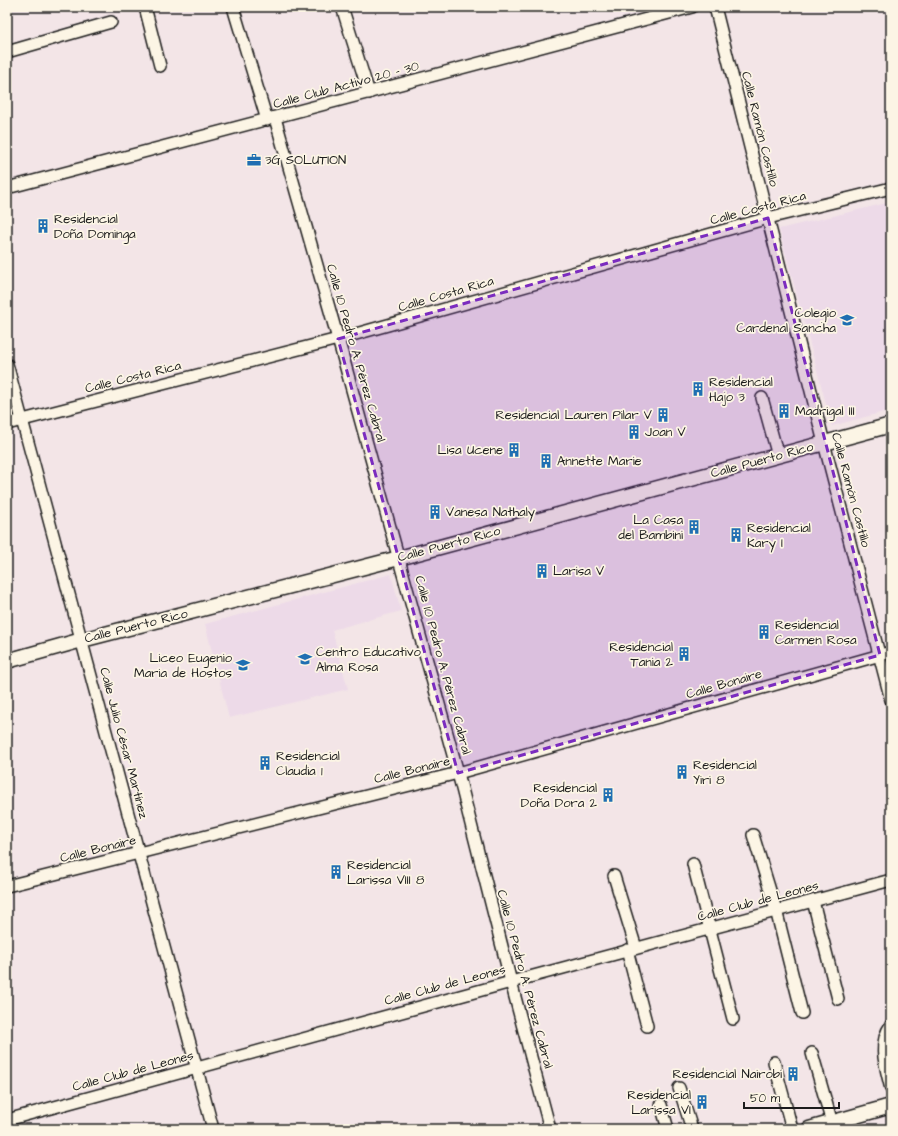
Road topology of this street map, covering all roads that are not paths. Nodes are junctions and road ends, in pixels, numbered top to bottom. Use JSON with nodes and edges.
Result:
{"nodes":[{"id":1,"x":145,"y":7,"type":"edge"},
{"id":2,"x":342,"y":7,"type":"edge"},
{"id":3,"x":692,"y":7,"type":"edge"},
{"id":4,"x":715,"y":7,"type":"edge"},
{"id":5,"x":236,"y":8,"type":"edge"},
{"id":6,"x":111,"y":22,"type":"dead end"},
{"id":7,"x":7,"y":52,"type":"edge"},
{"id":8,"x":160,"y":66,"type":"dead end"},
{"id":9,"x":369,"y":93,"type":"junction"},
{"id":10,"x":271,"y":119,"type":"junction"},
{"id":11,"x":7,"y":188,"type":"edge"},
{"id":12,"x":891,"y":188,"type":"edge"},
{"id":13,"x":768,"y":218,"type":"junction"},
{"id":14,"x":338,"y":339,"type":"junction"},
{"id":15,"x":7,"y":364,"type":"edge"},
{"id":16,"x":762,"y":398,"type":"dead end"},
{"id":17,"x":23,"y":420,"type":"junction"},
{"id":18,"x":7,"y":424,"type":"edge"},
{"id":19,"x":891,"y":426,"type":"edge"},
{"id":20,"x":824,"y":443,"type":"junction"},
{"id":21,"x":778,"y":456,"type":"junction"},
{"id":22,"x":399,"y":558,"type":"junction"},
{"id":23,"x":82,"y":640,"type":"junction"},
{"id":24,"x":891,"y":652,"type":"edge"},
{"id":25,"x":880,"y":655,"type":"junction"},
{"id":26,"x":7,"y":661,"type":"edge"},
{"id":27,"x":891,"y":700,"type":"edge"},
{"id":28,"x":458,"y":773,"type":"junction"},
{"id":29,"x":753,"y":835,"type":"dead end"},
{"id":30,"x":139,"y":853,"type":"junction"},
{"id":31,"x":693,"y":864,"type":"dead end"},
{"id":32,"x":614,"y":876,"type":"dead end"},
{"id":33,"x":891,"y":880,"type":"edge"},
{"id":34,"x":7,"y":886,"type":"edge"},
{"id":35,"x":813,"y":901,"type":"junction"},
{"id":36,"x":776,"y":910,"type":"junction"},
{"id":37,"x":710,"y":928,"type":"junction"},
{"id":38,"x":632,"y":949,"type":"junction"},
{"id":39,"x":510,"y":982,"type":"junction"},
{"id":40,"x":838,"y":999,"type":"dead end"},
{"id":41,"x":802,"y":1013,"type":"dead end"},
{"id":42,"x":733,"y":1019,"type":"dead end"},
{"id":43,"x":891,"y":1025,"type":"edge"},
{"id":44,"x":647,"y":1026,"type":"dead end"},
{"id":45,"x":812,"y":1053,"type":"dead end"},
{"id":46,"x":774,"y":1062,"type":"dead end"},
{"id":47,"x":196,"y":1068,"type":"junction"},
{"id":48,"x":678,"y":1088,"type":"dead end"},
{"id":49,"x":891,"y":1089,"type":"edge"},
{"id":50,"x":661,"y":1105,"type":"dead end"},
{"id":51,"x":891,"y":1106,"type":"edge"},
{"id":52,"x":7,"y":1120,"type":"edge"},
{"id":53,"x":832,"y":1123,"type":"junction"},
{"id":54,"x":213,"y":1129,"type":"edge"},
{"id":55,"x":550,"y":1129,"type":"edge"},
{"id":56,"x":668,"y":1129,"type":"edge"},
{"id":57,"x":692,"y":1129,"type":"edge"},
{"id":58,"x":792,"y":1129,"type":"edge"},
{"id":59,"x":809,"y":1129,"type":"edge"}],
"edges":[{"from":1,"to":8,"type":"street"},
{"from":2,"to":9,"type":"street"},
{"from":3,"to":9,"type":"street","name":"Calle Club Activo 20 - 30"},
{"from":4,"to":13,"type":"street","name":"Calle Ramón Castillo"},
{"from":5,"to":10,"type":"street","name":"Calle 10 Pedro A. Pérez Cabral"},
{"from":6,"to":7,"type":"street"},
{"from":9,"to":10,"type":"street","name":"Calle Club Activo 20 - 30"},
{"from":10,"to":11,"type":"street","name":"Calle Club Activo 20 - 30"},
{"from":10,"to":14,"type":"street","name":"Calle 10 Pedro A. Pérez Cabral"},
{"from":12,"to":13,"type":"street","name":"Calle Costa Rica"},
{"from":13,"to":14,"type":"street","name":"Calle Costa Rica"},
{"from":13,"to":20,"type":"street","name":"Calle Ramón Castillo"},
{"from":14,"to":17,"type":"street","name":"Calle Costa Rica"},
{"from":14,"to":22,"type":"street","name":"Calle 10 Pedro A. Pérez Cabral"},
{"from":15,"to":17,"type":"street","name":"Calle Julio César Martínez"},
{"from":16,"to":21,"type":"street"},
{"from":17,"to":18,"type":"street","name":"Calle Costa Rica"},
{"from":17,"to":23,"type":"street","name":"Calle Julio César Martínez"},
{"from":19,"to":20,"type":"street","name":"Calle Puerto Rico"},
{"from":20,"to":21,"type":"street","name":"Calle Puerto Rico"},
{"from":20,"to":25,"type":"street","name":"Calle Ramón Castillo"},
{"from":21,"to":22,"type":"street","name":"Calle Puerto Rico"},
{"from":22,"to":23,"type":"street","name":"Calle Puerto Rico"},
{"from":22,"to":28,"type":"street","name":"Calle 10 Pedro A. Pérez Cabral"},
{"from":23,"to":26,"type":"street","name":"Calle Puerto Rico"},
{"from":23,"to":30,"type":"street","name":"Calle Julio César Martínez"},
{"from":24,"to":25,"type":"street","name":"Calle Bonaire"},
{"from":25,"to":27,"type":"street","name":"Calle Ramón Castillo"},
{"from":25,"to":28,"type":"street","name":"Calle Bonaire"},
{"from":28,"to":30,"type":"street","name":"Calle Bonaire"},
{"from":28,"to":39,"type":"street","name":"Calle 10 Pedro A. Pérez Cabral"},
{"from":29,"to":36,"type":"street"},
{"from":30,"to":34,"type":"street","name":"Calle Bonaire"},
{"from":30,"to":47,"type":"street","name":"Calle Julio César Martínez"},
{"from":31,"to":37,"type":"street"},
{"from":32,"to":38,"type":"street"},
{"from":33,"to":35,"type":"street","name":"Calle Club de Leones"},
{"from":35,"to":36,"type":"street","name":"Calle Club de Leones"},
{"from":35,"to":40,"type":"street"},
{"from":36,"to":37,"type":"street","name":"Calle Club de Leones"},
{"from":36,"to":41,"type":"street"},
{"from":37,"to":38,"type":"street","name":"Calle Club de Leones"},
{"from":37,"to":42,"type":"street"},
{"from":38,"to":39,"type":"street","name":"Calle Club de Leones"},
{"from":38,"to":44,"type":"street"},
{"from":39,"to":47,"type":"street","name":"Calle Club de Leones"},
{"from":39,"to":55,"type":"street","name":"Calle 10 Pedro A. Pérez Cabral"},
{"from":43,"to":49,"type":"street"},
{"from":45,"to":53,"type":"street"},
{"from":46,"to":58,"type":"street"},
{"from":47,"to":52,"type":"street","name":"Calle Club de Leones"},
{"from":47,"to":54,"type":"street","name":"Calle Julio César Martínez"},
{"from":48,"to":57,"type":"street"},
{"from":50,"to":56,"type":"street"},
{"from":51,"to":53,"type":"street"},
{"from":53,"to":59,"type":"street"}]}
